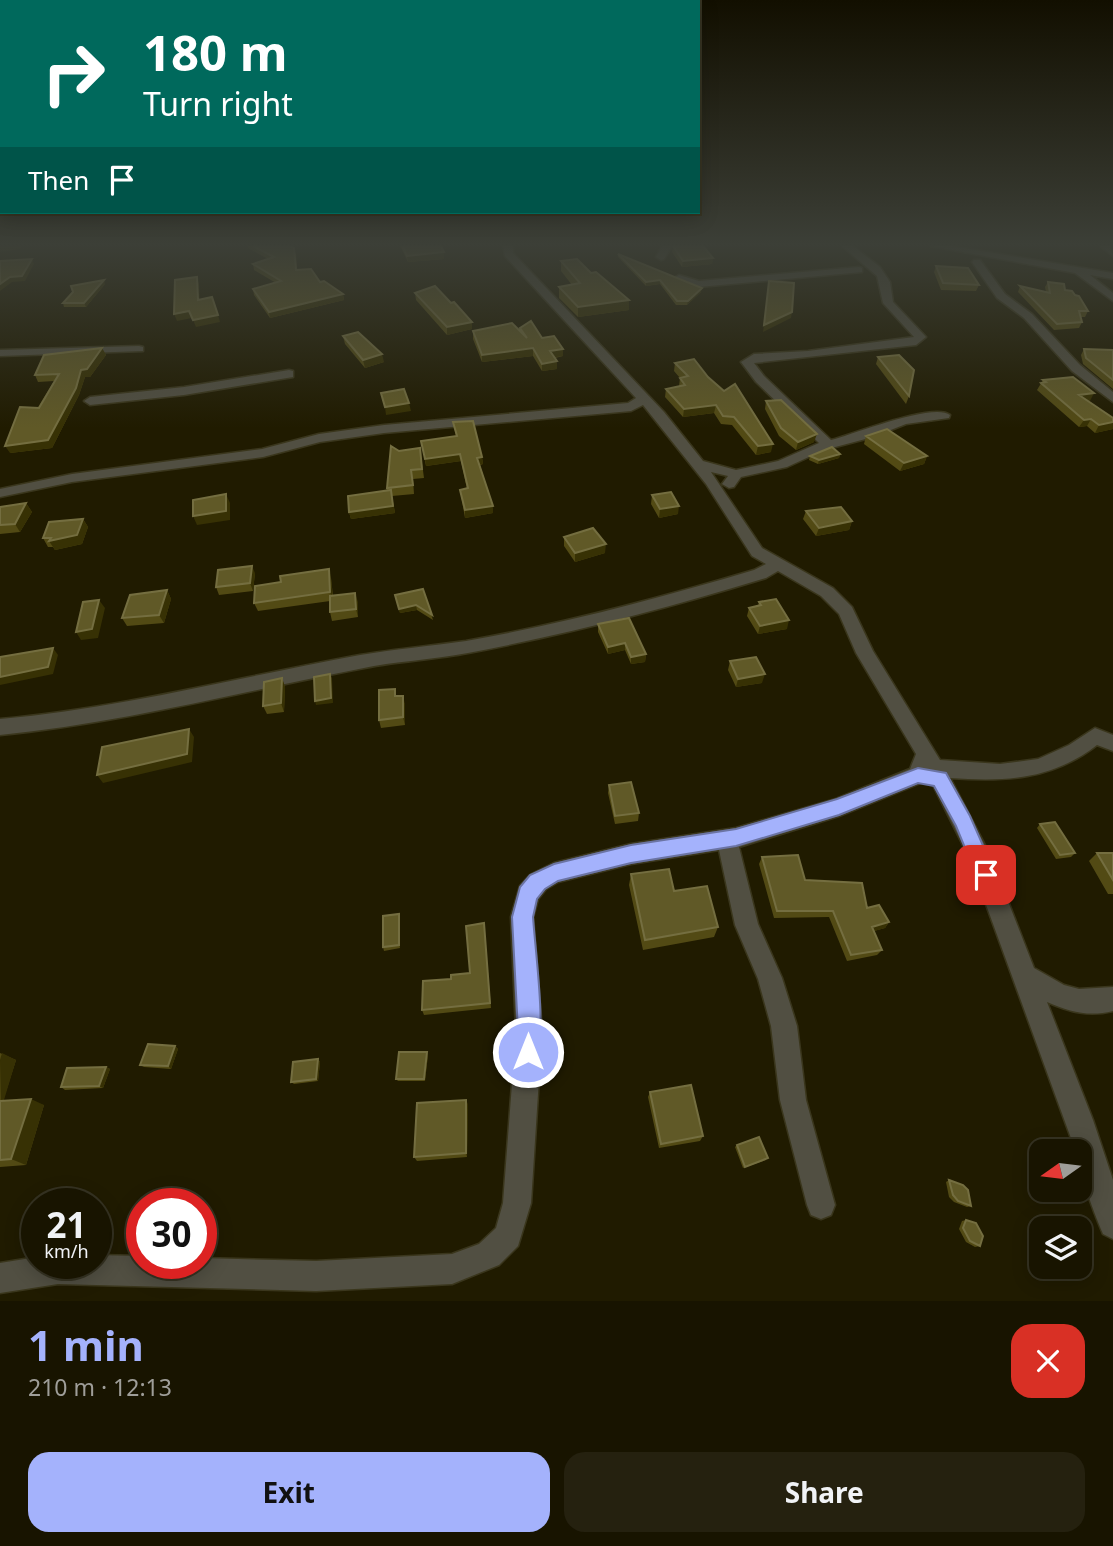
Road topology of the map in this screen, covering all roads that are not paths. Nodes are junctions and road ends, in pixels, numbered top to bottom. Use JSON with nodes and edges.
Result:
{"nodes":[{"id":1,"x":557,"y":307,"type":"edge"},
{"id":2,"x":891,"y":307,"type":"edge"},
{"id":3,"x":1015,"y":307,"type":"edge"},
{"id":4,"x":139,"y":349,"type":"dead end"},
{"id":5,"x":0,"y":353,"type":"edge"},
{"id":6,"x":289,"y":374,"type":"dead end"},
{"id":7,"x":1113,"y":398,"type":"edge"},
{"id":8,"x":644,"y":399,"type":"junction"},
{"id":9,"x":90,"y":401,"type":"dead end"},
{"id":10,"x":944,"y":415,"type":"dead end"},
{"id":11,"x":828,"y":444,"type":"junction"},
{"id":12,"x":697,"y":464,"type":"junction"},
{"id":13,"x":736,"y":474,"type":"junction"},
{"id":14,"x":0,"y":493,"type":"edge"},
{"id":15,"x":720,"y":496,"type":"junction"},
{"id":16,"x":777,"y":565,"type":"junction"},
{"id":17,"x":0,"y":727,"type":"edge"},
{"id":18,"x":1113,"y":743,"type":"edge"},
{"id":19,"x":929,"y":769,"type":"junction"},
{"id":20,"x":727,"y":840,"type":"junction"},
{"id":21,"x":1027,"y":977,"type":"junction"},
{"id":22,"x":1113,"y":999,"type":"edge"},
{"id":23,"x":821,"y":1205,"type":"dead end"},
{"id":24,"x":1113,"y":1224,"type":"edge"},
{"id":25,"x":0,"y":1278,"type":"edge"}],
"edges":[{"from":1,"to":8,"type":"street"},
{"from":2,"to":11,"type":"street"},
{"from":3,"to":7,"type":"street"},
{"from":4,"to":5,"type":"street"},
{"from":6,"to":9,"type":"street"},
{"from":8,"to":12,"type":"street"},
{"from":8,"to":14,"type":"street"},
{"from":10,"to":11,"type":"street"},
{"from":11,"to":13,"type":"street"},
{"from":12,"to":13,"type":"street"},
{"from":12,"to":15,"type":"street"},
{"from":13,"to":15,"type":"street"},
{"from":15,"to":16,"type":"street"},
{"from":16,"to":17,"type":"street"},
{"from":16,"to":19,"type":"street"},
{"from":18,"to":19,"type":"street"},
{"from":19,"to":20,"type":"street"},
{"from":19,"to":21,"type":"street"},
{"from":20,"to":23,"type":"street"},
{"from":20,"to":25,"type":"street"},
{"from":21,"to":22,"type":"street"},
{"from":21,"to":24,"type":"street"}]}
